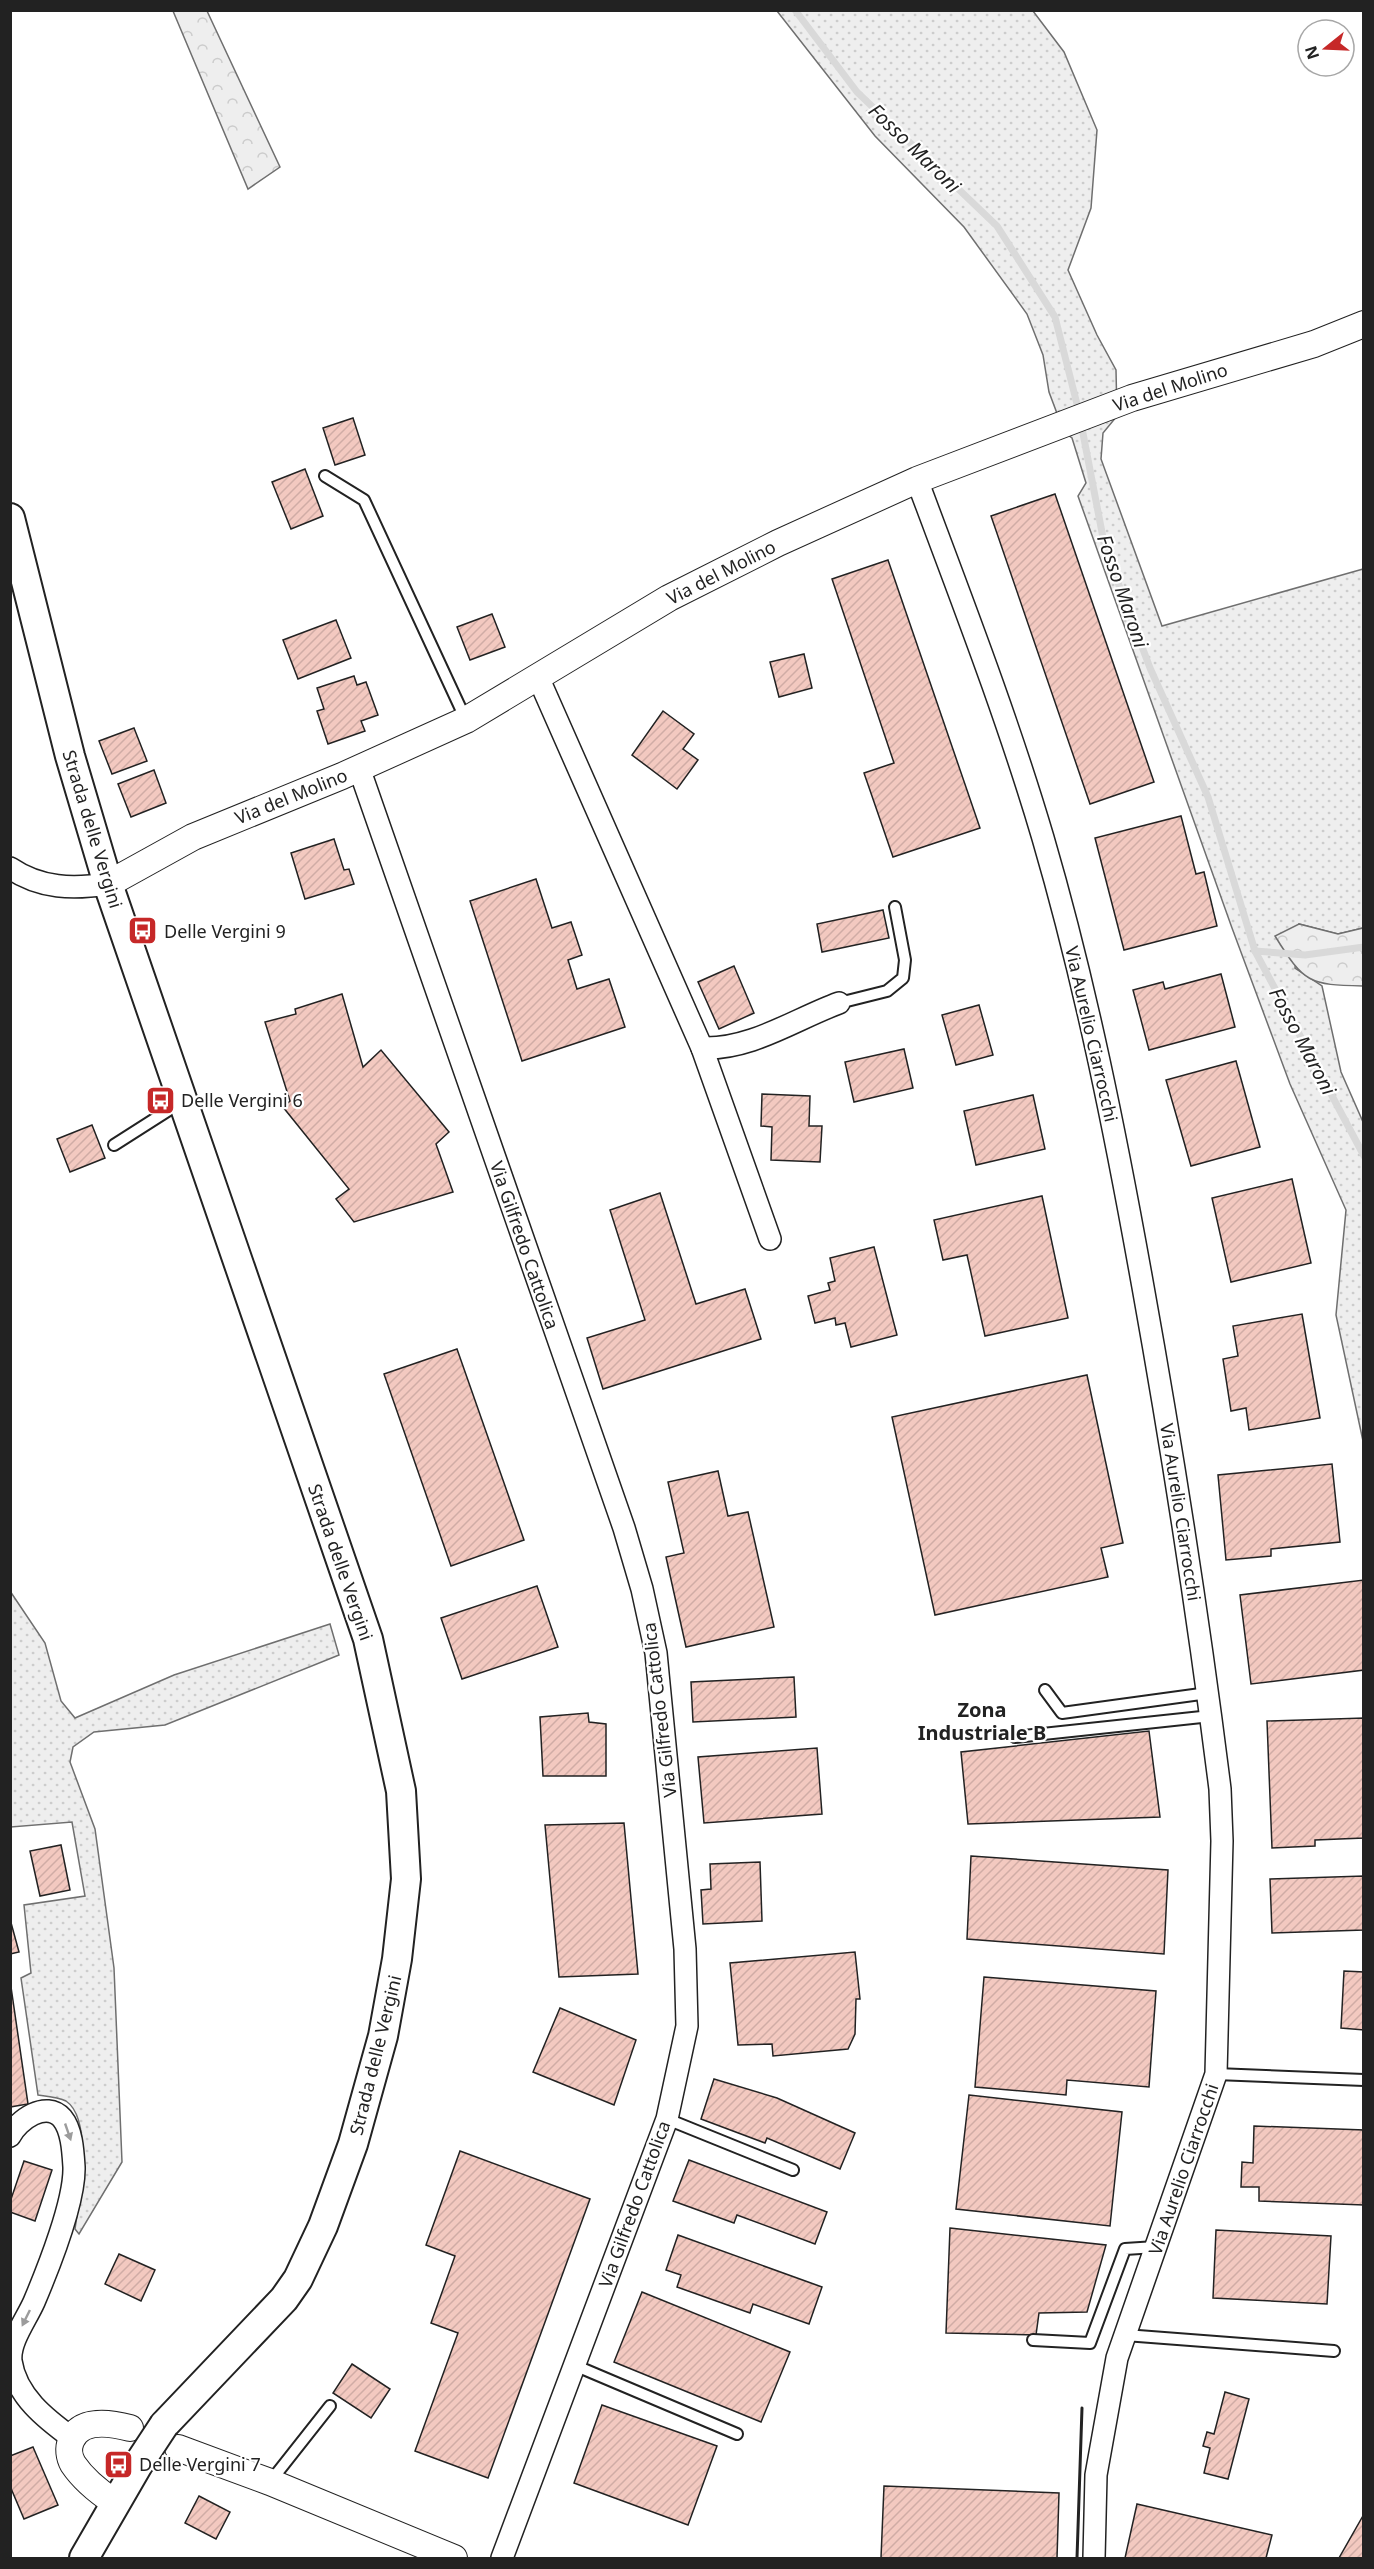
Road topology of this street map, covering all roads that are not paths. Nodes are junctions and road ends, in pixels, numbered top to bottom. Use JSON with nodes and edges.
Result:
{"nodes":[{"id":1,"x":1364,"y":324,"type":"edge"},
{"id":2,"x":325,"y":476,"type":"dead end"},
{"id":3,"x":917,"y":480,"type":"junction"},
{"id":4,"x":10,"y":518,"type":"edge"},
{"id":5,"x":538,"y":677,"type":"junction"},
{"id":6,"x":466,"y":720,"type":"junction"},
{"id":7,"x":359,"y":768,"type":"junction"},
{"id":8,"x":10,"y":868,"type":"edge"},
{"id":9,"x":108,"y":884,"type":"junction"},
{"id":10,"x":895,"y":907,"type":"dead end"},
{"id":11,"x":839,"y":1003,"type":"joint"},
{"id":12,"x":702,"y":1048,"type":"junction"},
{"id":13,"x":183,"y":1101,"type":"junction"},
{"id":14,"x":114,"y":1145,"type":"dead end"},
{"id":15,"x":770,"y":1239,"type":"dead end"},
{"id":16,"x":1045,"y":1690,"type":"dead end"},
{"id":17,"x":1208,"y":1693,"type":"junction"},
{"id":18,"x":1211,"y":1716,"type":"junction"},
{"id":19,"x":1016,"y":1737,"type":"dead end"},
{"id":20,"x":1216,"y":2074,"type":"junction"},
{"id":21,"x":1364,"y":2080,"type":"edge"},
{"id":22,"x":667,"y":2119,"type":"junction"},
{"id":23,"x":10,"y":2136,"type":"edge"},
{"id":24,"x":793,"y":2170,"type":"dead end"},
{"id":25,"x":1156,"y":2247,"type":"junction"},
{"id":26,"x":1125,"y":2335,"type":"junction"},
{"id":27,"x":1033,"y":2340,"type":"dead end"},
{"id":28,"x":1334,"y":2351,"type":"dead end"},
{"id":29,"x":574,"y":2366,"type":"junction"},
{"id":30,"x":330,"y":2406,"type":"dead end"},
{"id":31,"x":130,"y":2428,"type":"dead end"},
{"id":32,"x":737,"y":2434,"type":"dead end"},
{"id":33,"x":171,"y":2436,"type":"junction"},
{"id":34,"x":72,"y":2438,"type":"junction"},
{"id":35,"x":270,"y":2482,"type":"junction"},
{"id":36,"x":114,"y":2502,"type":"junction"},
{"id":37,"x":84,"y":2559,"type":"edge"},
{"id":38,"x":454,"y":2559,"type":"edge"},
{"id":39,"x":502,"y":2559,"type":"edge"},
{"id":40,"x":1094,"y":2559,"type":"edge"}],
"edges":[{"from":1,"to":3,"type":"street","name":"Via del Molino"},
{"from":2,"to":6,"type":"lane"},
{"from":3,"to":5,"type":"street","name":"Via del Molino"},
{"from":3,"to":17,"type":"street","name":"Via Aurelio Ciarrocchi"},
{"from":4,"to":9,"type":"main road","name":"Strada delle Vergini"},
{"from":5,"to":6,"type":"street","name":"Via del Molino"},
{"from":5,"to":12,"type":"street"},
{"from":6,"to":7,"type":"street","name":"Via del Molino"},
{"from":7,"to":9,"type":"street","name":"Via del Molino"},
{"from":7,"to":22,"type":"street","name":"Via Gilfredo Cattolica"},
{"from":8,"to":9,"type":"street"},
{"from":9,"to":13,"type":"main road","name":"Strada delle Vergini"},
{"from":10,"to":11,"type":"lane"},
{"from":11,"to":12,"type":"street"},
{"from":12,"to":15,"type":"street"},
{"from":13,"to":14,"type":"lane"},
{"from":13,"to":33,"type":"main road","name":"Strada delle Vergini"},
{"from":16,"to":17,"type":"lane"},
{"from":17,"to":18,"type":"street","name":"Via Aurelio Ciarrocchi"},
{"from":18,"to":19,"type":"lane"},
{"from":18,"to":20,"type":"street","name":"Via Aurelio Ciarrocchi"},
{"from":20,"to":21,"type":"lane"},
{"from":20,"to":25,"type":"street","name":"Via Aurelio Ciarrocchi"},
{"from":22,"to":24,"type":"lane"},
{"from":22,"to":29,"type":"street","name":"Via Gilfredo Cattolica"},
{"from":23,"to":34,"type":"street","one_way":true},
{"from":25,"to":26,"type":"street","name":"Via Aurelio Ciarrocchi"},
{"from":25,"to":27,"type":"lane"},
{"from":26,"to":28,"type":"lane"},
{"from":26,"to":40,"type":"street","name":"Via Aurelio Ciarrocchi"},
{"from":29,"to":32,"type":"lane"},
{"from":29,"to":39,"type":"street","name":"Via Gilfredo Cattolica"},
{"from":30,"to":35,"type":"lane"},
{"from":31,"to":34,"type":"street"},
{"from":33,"to":35,"type":"street"},
{"from":33,"to":36,"type":"main road","name":"Strada delle Vergini","bridge":true},
{"from":34,"to":36,"type":"street"},
{"from":35,"to":38,"type":"street"},
{"from":36,"to":37,"type":"main road","name":"Strada delle Vergini"}]}
